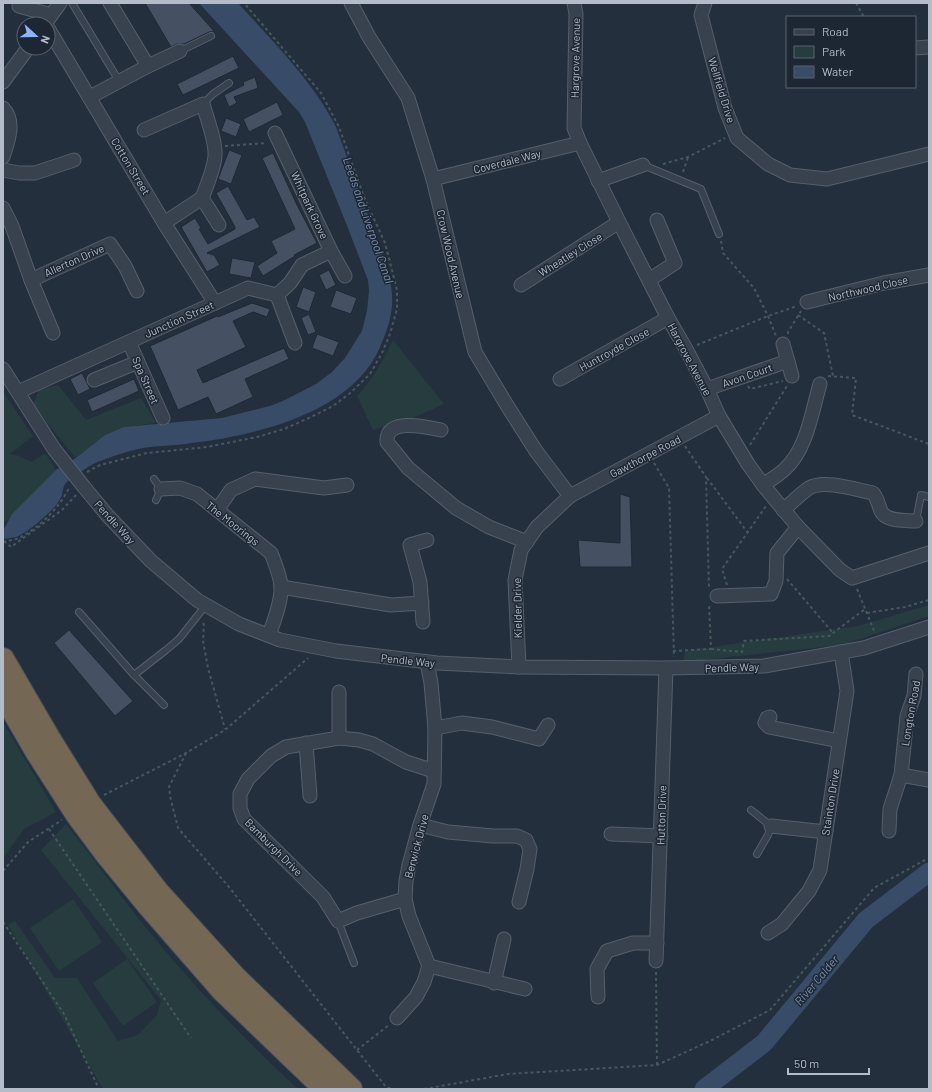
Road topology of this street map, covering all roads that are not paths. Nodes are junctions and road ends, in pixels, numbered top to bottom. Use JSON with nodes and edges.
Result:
{"nodes":[{"id":1,"x":60,"y":3,"type":"edge"},
{"id":2,"x":72,"y":3,"type":"edge"},
{"id":3,"x":110,"y":3,"type":"edge"},
{"id":4,"x":351,"y":3,"type":"edge"},
{"id":5,"x":574,"y":3,"type":"edge"},
{"id":6,"x":705,"y":3,"type":"edge"},
{"id":7,"x":19,"y":6,"type":"dead end"},
{"id":8,"x":35,"y":16,"type":"edge"},
{"id":9,"x":52,"y":16,"type":"edge"},
{"id":10,"x":211,"y":36,"type":"dead end"},
{"id":11,"x":56,"y":38,"type":"edge"},
{"id":12,"x":929,"y":47,"type":"edge"},
{"id":13,"x":916,"y":48,"type":"edge"},
{"id":14,"x":180,"y":51,"type":"joint"},
{"id":15,"x":22,"y":56,"type":"edge"},
{"id":16,"x":148,"y":66,"type":"junction"},
{"id":17,"x":3,"y":82,"type":"edge"},
{"id":18,"x":119,"y":82,"type":"junction"},
{"id":19,"x":229,"y":83,"type":"dead end"},
{"id":20,"x":90,"y":97,"type":"junction"},
{"id":21,"x":203,"y":104,"type":"junction"},
{"id":22,"x":3,"y":108,"type":"edge"},
{"id":23,"x":144,"y":130,"type":"dead end"},
{"id":24,"x":278,"y":138,"type":"road end"},
{"id":25,"x":580,"y":143,"type":"junction"},
{"id":26,"x":929,"y":154,"type":"edge"},
{"id":27,"x":3,"y":157,"type":"edge"},
{"id":28,"x":74,"y":160,"type":"dead end"},
{"id":29,"x":646,"y":166,"type":"joint"},
{"id":30,"x":3,"y":170,"type":"edge"},
{"id":31,"x":434,"y":179,"type":"junction"},
{"id":32,"x":598,"y":181,"type":"junction"},
{"id":33,"x":202,"y":198,"type":"junction"},
{"id":34,"x":3,"y":208,"type":"edge"},
{"id":35,"x":657,"y":220,"type":"dead end"},
{"id":36,"x":619,"y":222,"type":"junction"},
{"id":37,"x":164,"y":223,"type":"junction"},
{"id":38,"x":219,"y":225,"type":"dead end"},
{"id":39,"x":719,"y":234,"type":"road end"},
{"id":40,"x":331,"y":251,"type":"junction"},
{"id":41,"x":929,"y":275,"type":"edge"},
{"id":42,"x":345,"y":276,"type":"dead end"},
{"id":43,"x":31,"y":280,"type":"junction"},
{"id":44,"x":649,"y":280,"type":"junction"},
{"id":45,"x":521,"y":285,"type":"dead end"},
{"id":46,"x":137,"y":291,"type":"dead end"},
{"id":47,"x":277,"y":295,"type":"junction"},
{"id":48,"x":807,"y":302,"type":"road end"},
{"id":49,"x":215,"y":304,"type":"junction"},
{"id":50,"x":668,"y":318,"type":"junction"},
{"id":51,"x":53,"y":333,"type":"dead end"},
{"id":52,"x":129,"y":342,"type":"junction"},
{"id":53,"x":295,"y":343,"type":"dead end"},
{"id":54,"x":783,"y":344,"type":"road end"},
{"id":55,"x":788,"y":361,"type":"junction"},
{"id":56,"x":138,"y":362,"type":"junction"},
{"id":57,"x":3,"y":369,"type":"edge"},
{"id":58,"x":792,"y":376,"type":"road end"},
{"id":59,"x":560,"y":379,"type":"dead end"},
{"id":60,"x":94,"y":380,"type":"dead end"},
{"id":61,"x":820,"y":384,"type":"dead end"},
{"id":62,"x":707,"y":389,"type":"junction"},
{"id":63,"x":18,"y":392,"type":"junction"},
{"id":64,"x":719,"y":416,"type":"junction"},
{"id":65,"x":163,"y":418,"type":"dead end"},
{"id":66,"x":441,"y":430,"type":"dead end"},
{"id":67,"x":347,"y":485,"type":"dead end"},
{"id":68,"x":763,"y":485,"type":"junction"},
{"id":69,"x":157,"y":489,"type":"dead end"},
{"id":70,"x":570,"y":496,"type":"junction"},
{"id":71,"x":929,"y":497,"type":"edge"},
{"id":72,"x":217,"y":510,"type":"junction"},
{"id":73,"x":783,"y":510,"type":"junction"},
{"id":74,"x":916,"y":522,"type":"joint"},
{"id":75,"x":798,"y":527,"type":"junction"},
{"id":76,"x":427,"y":540,"type":"dead end"},
{"id":77,"x":527,"y":542,"type":"junction"},
{"id":78,"x":929,"y":553,"type":"edge"},
{"id":79,"x":281,"y":587,"type":"junction"},
{"id":80,"x":712,"y":598,"type":"road end"},
{"id":81,"x":422,"y":602,"type":"junction"},
{"id":82,"x":202,"y":610,"type":"junction"},
{"id":83,"x":79,"y":612,"type":"dead end"},
{"id":84,"x":423,"y":622,"type":"dead end"},
{"id":85,"x":929,"y":627,"type":"edge"},
{"id":86,"x":269,"y":635,"type":"junction"},
{"id":87,"x":841,"y":652,"type":"junction"},
{"id":88,"x":3,"y":659,"type":"edge"},
{"id":89,"x":427,"y":662,"type":"junction"},
{"id":90,"x":519,"y":667,"type":"junction"},
{"id":91,"x":670,"y":668,"type":"junction"},
{"id":92,"x":916,"y":674,"type":"dead end"},
{"id":93,"x":134,"y":675,"type":"junction"},
{"id":94,"x":339,"y":692,"type":"dead end"},
{"id":95,"x":3,"y":694,"type":"edge"},
{"id":96,"x":164,"y":705,"type":"dead end"},
{"id":97,"x":770,"y":716,"type":"dead end"},
{"id":98,"x":548,"y":725,"type":"dead end"},
{"id":99,"x":435,"y":728,"type":"junction"},
{"id":100,"x":338,"y":738,"type":"junction"},
{"id":101,"x":839,"y":741,"type":"junction"},
{"id":102,"x":306,"y":744,"type":"junction"},
{"id":103,"x":434,"y":771,"type":"junction"},
{"id":104,"x":901,"y":776,"type":"junction"},
{"id":105,"x":929,"y":780,"type":"edge"},
{"id":106,"x":310,"y":796,"type":"dead end"},
{"id":107,"x":751,"y":810,"type":"dead end"},
{"id":108,"x":420,"y":825,"type":"junction"},
{"id":109,"x":771,"y":826,"type":"junction"},
{"id":110,"x":889,"y":831,"type":"dead end"},
{"id":111,"x":826,"y":832,"type":"junction"},
{"id":112,"x":612,"y":834,"type":"dead end"},
{"id":113,"x":660,"y":836,"type":"junction"},
{"id":114,"x":757,"y":854,"type":"dead end"},
{"id":115,"x":405,"y":899,"type":"junction"},
{"id":116,"x":519,"y":902,"type":"dead end"},
{"id":117,"x":338,"y":921,"type":"junction"},
{"id":118,"x":768,"y":933,"type":"dead end"},
{"id":119,"x":504,"y":939,"type":"dead end"},
{"id":120,"x":657,"y":943,"type":"junction"},
{"id":121,"x":656,"y":961,"type":"road end"},
{"id":122,"x":354,"y":963,"type":"dead end"},
{"id":123,"x":429,"y":966,"type":"junction"},
{"id":124,"x":494,"y":983,"type":"junction"},
{"id":125,"x":525,"y":989,"type":"dead end"},
{"id":126,"x":598,"y":997,"type":"dead end"},
{"id":127,"x":397,"y":1018,"type":"road end"},
{"id":128,"x":325,"y":1089,"type":"edge"},
{"id":129,"x":351,"y":1089,"type":"edge"}],
"edges":[{"from":1,"to":9,"type":"street"},
{"from":2,"to":18,"type":"lane"},
{"from":3,"to":16,"type":"street"},
{"from":4,"to":31,"type":"street","name":"Crow Wood Avenue"},
{"from":5,"to":25,"type":"street","name":"Hargrove Avenue"},
{"from":6,"to":26,"type":"street","name":"Wellfield Drive"},
{"from":7,"to":8,"type":"street"},
{"from":10,"to":14,"type":"lane"},
{"from":11,"to":20,"type":"street","name":"Cotton Street"},
{"from":12,"to":13,"type":"street"},
{"from":14,"to":16,"type":"street"},
{"from":15,"to":17,"type":"street"},
{"from":16,"to":18,"type":"street"},
{"from":18,"to":20,"type":"street"},
{"from":19,"to":21,"type":"lane"},
{"from":20,"to":37,"type":"street","name":"Cotton Street"},
{"from":21,"to":23,"type":"street"},
{"from":21,"to":33,"type":"street"},
{"from":22,"to":27,"type":"street"},
{"from":24,"to":40,"type":"street","name":"Whitpark Grove"},
{"from":25,"to":31,"type":"street","name":"Coverdale Way"},
{"from":25,"to":32,"type":"street","name":"Hargrove Avenue"},
{"from":28,"to":30,"type":"street"},
{"from":29,"to":32,"type":"street"},
{"from":29,"to":39,"type":"lane"},
{"from":31,"to":70,"type":"street","name":"Crow Wood Avenue"},
{"from":32,"to":36,"type":"street","name":"Hargrove Avenue"},
{"from":33,"to":37,"type":"street"},
{"from":33,"to":38,"type":"street"},
{"from":34,"to":43,"type":"street","name":"Allerton Drive"},
{"from":35,"to":44,"type":"street"},
{"from":36,"to":44,"type":"street","name":"Hargrove Avenue"},
{"from":36,"to":45,"type":"street","name":"Wheatley Close"},
{"from":37,"to":49,"type":"street","name":"Cotton Street"},
{"from":40,"to":42,"type":"street","name":"Whitpark Grove"},
{"from":40,"to":47,"type":"street"},
{"from":41,"to":48,"type":"street","name":"Northwood Close"},
{"from":43,"to":46,"type":"street","name":"Allerton Drive"},
{"from":43,"to":51,"type":"street","name":"Allerton Drive"},
{"from":44,"to":50,"type":"street","name":"Hargrove Avenue"},
{"from":47,"to":49,"type":"street","name":"Junction Street"},
{"from":47,"to":53,"type":"street"},
{"from":49,"to":52,"type":"street","name":"Junction Street"},
{"from":50,"to":59,"type":"street","name":"Huntroyde Close"},
{"from":50,"to":62,"type":"street","name":"Hargrove Avenue"},
{"from":52,"to":56,"type":"street","name":"Spa Street"},
{"from":52,"to":63,"type":"street","name":"Junction Street"},
{"from":54,"to":55,"type":"street"},
{"from":55,"to":58,"type":"street"},
{"from":55,"to":62,"type":"street","name":"Avon Court"},
{"from":56,"to":60,"type":"street"},
{"from":56,"to":65,"type":"street","name":"Spa Street"},
{"from":57,"to":63,"type":"street","name":"Pendle Way"},
{"from":61,"to":68,"type":"street"},
{"from":62,"to":64,"type":"street","name":"Hargrove Avenue"},
{"from":63,"to":82,"type":"street","name":"Pendle Way","bridge":true},
{"from":64,"to":68,"type":"street","name":"Hargrove Avenue"},
{"from":64,"to":70,"type":"street","name":"Gawthorpe Road"},
{"from":66,"to":77,"type":"street"},
{"from":67,"to":72,"type":"street"},
{"from":68,"to":73,"type":"street","name":"Hargrove Avenue"},
{"from":69,"to":72,"type":"street","name":"The Moorings"},
{"from":70,"to":77,"type":"street","name":"Kielder Drive"},
{"from":71,"to":74,"type":"lane"},
{"from":72,"to":79,"type":"street","name":"The Moorings"},
{"from":73,"to":74,"type":"street"},
{"from":73,"to":75,"type":"street","name":"Hargrove Avenue"},
{"from":75,"to":78,"type":"street","name":"Hargrove Avenue"},
{"from":75,"to":80,"type":"street"},
{"from":76,"to":81,"type":"street"},
{"from":77,"to":90,"type":"street","name":"Kielder Drive"},
{"from":79,"to":81,"type":"street"},
{"from":79,"to":86,"type":"street","name":"The Moorings"},
{"from":81,"to":84,"type":"street"},
{"from":82,"to":86,"type":"street","name":"Pendle Way"},
{"from":82,"to":93,"type":"lane"},
{"from":83,"to":93,"type":"lane"},
{"from":85,"to":87,"type":"street","name":"Pendle Way"},
{"from":86,"to":89,"type":"street","name":"Pendle Way"},
{"from":87,"to":91,"type":"street","name":"Pendle Way"},
{"from":87,"to":101,"type":"street","name":"Stainton Drive"},
{"from":88,"to":129,"type":"highway"},
{"from":89,"to":90,"type":"street","name":"Pendle Way"},
{"from":89,"to":99,"type":"street","name":"Berwick Drive"},
{"from":90,"to":91,"type":"street","name":"Pendle Way"},
{"from":91,"to":113,"type":"street","name":"Hutton Drive"},
{"from":92,"to":104,"type":"street","name":"Longton Road"},
{"from":93,"to":96,"type":"lane"},
{"from":94,"to":100,"type":"street"},
{"from":95,"to":128,"type":"highway"},
{"from":97,"to":101,"type":"street"},
{"from":98,"to":99,"type":"street"},
{"from":99,"to":103,"type":"street","name":"Berwick Drive"},
{"from":100,"to":102,"type":"street","name":"Bamburgh Drive"},
{"from":100,"to":103,"type":"street","name":"Bamburgh Drive"},
{"from":101,"to":111,"type":"street","name":"Stainton Drive"},
{"from":102,"to":106,"type":"street"},
{"from":102,"to":117,"type":"street","name":"Bamburgh Drive"},
{"from":103,"to":108,"type":"street","name":"Berwick Drive"},
{"from":104,"to":105,"type":"street"},
{"from":104,"to":110,"type":"street","name":"Longton Road"},
{"from":107,"to":109,"type":"lane"},
{"from":108,"to":115,"type":"street","name":"Berwick Drive"},
{"from":108,"to":116,"type":"street"},
{"from":109,"to":111,"type":"street"},
{"from":109,"to":114,"type":"lane"},
{"from":111,"to":118,"type":"street","name":"Stainton Drive"},
{"from":112,"to":113,"type":"street"},
{"from":113,"to":120,"type":"street","name":"Hutton Drive"},
{"from":115,"to":117,"type":"street"},
{"from":115,"to":123,"type":"street","name":"Berwick Drive"},
{"from":117,"to":122,"type":"lane"},
{"from":119,"to":124,"type":"street"},
{"from":120,"to":121,"type":"street","name":"Hutton Drive"},
{"from":120,"to":126,"type":"street"},
{"from":123,"to":124,"type":"street"},
{"from":123,"to":127,"type":"street"},
{"from":124,"to":125,"type":"street"}]}
